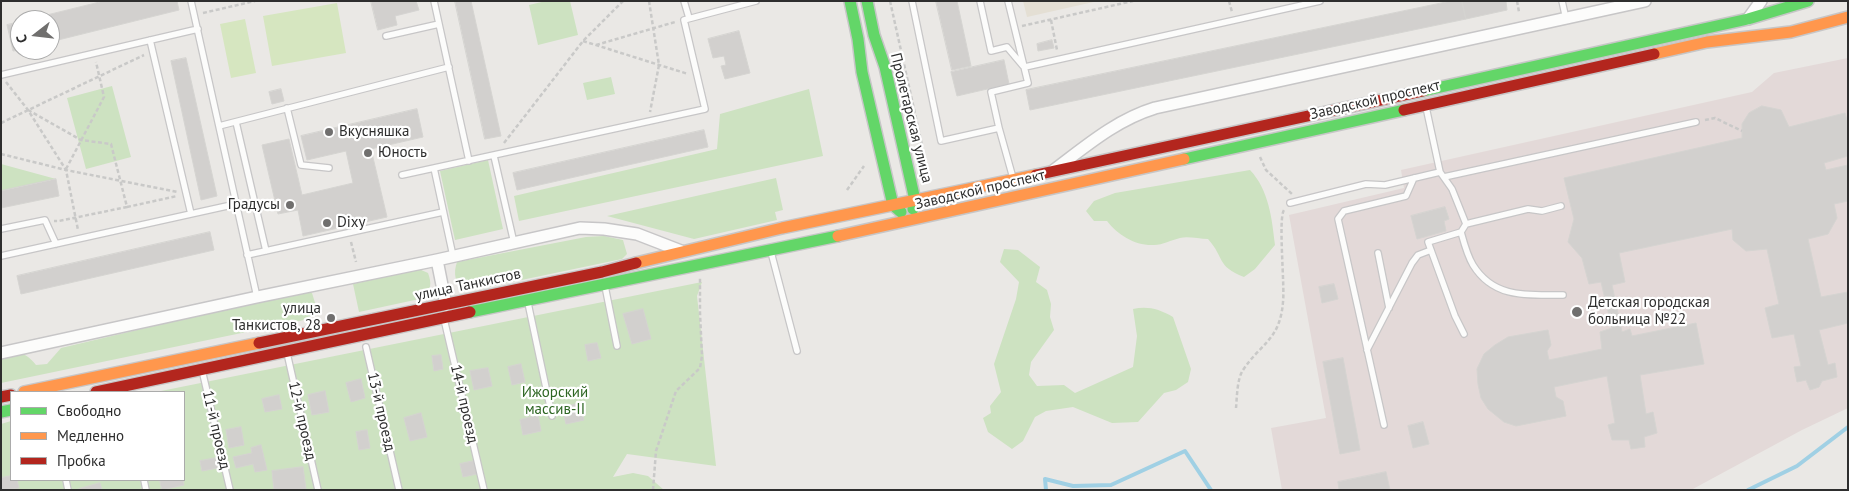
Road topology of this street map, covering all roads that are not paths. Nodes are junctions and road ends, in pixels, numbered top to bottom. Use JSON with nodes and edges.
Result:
{"nodes":[{"id":1,"x":191,"y":1,"type":"edge"},
{"id":2,"x":434,"y":1,"type":"edge"},
{"id":3,"x":684,"y":1,"type":"edge"},
{"id":4,"x":756,"y":1,"type":"edge"},
{"id":5,"x":850,"y":1,"type":"edge"},
{"id":6,"x":866,"y":1,"type":"edge"},
{"id":7,"x":912,"y":1,"type":"edge"},
{"id":8,"x":980,"y":1,"type":"edge"},
{"id":9,"x":1008,"y":1,"type":"edge"},
{"id":10,"x":1320,"y":1,"type":"edge"},
{"id":11,"x":1562,"y":1,"type":"edge"},
{"id":12,"x":1645,"y":1,"type":"edge"},
{"id":13,"x":1761,"y":1,"type":"edge"},
{"id":14,"x":1808,"y":1,"type":"edge"},
{"id":15,"x":726,"y":5,"type":"edge"},
{"id":16,"x":1848,"y":17,"type":"edge"},
{"id":17,"x":686,"y":19,"type":"junction"},
{"id":18,"x":1566,"y":19,"type":"junction"},
{"id":19,"x":1748,"y":19,"type":"junction"},
{"id":20,"x":439,"y":24,"type":"junction"},
{"id":21,"x":198,"y":29,"type":"junction"},
{"id":22,"x":386,"y":36,"type":"dead end"},
{"id":23,"x":150,"y":40,"type":"junction"},
{"id":24,"x":449,"y":67,"type":"junction"},
{"id":25,"x":1025,"y":67,"type":"junction"},
{"id":26,"x":1,"y":75,"type":"edge"},
{"id":27,"x":1422,"y":90,"type":"junction"},
{"id":28,"x":1425,"y":104,"type":"junction"},
{"id":29,"x":287,"y":108,"type":"junction"},
{"id":30,"x":236,"y":122,"type":"junction"},
{"id":31,"x":1696,"y":122,"type":"road end"},
{"id":32,"x":219,"y":126,"type":"junction"},
{"id":33,"x":999,"y":128,"type":"junction"},
{"id":34,"x":494,"y":156,"type":"junction"},
{"id":35,"x":469,"y":161,"type":"junction"},
{"id":36,"x":329,"y":168,"type":"dead end"},
{"id":37,"x":434,"y":168,"type":"junction"},
{"id":38,"x":1051,"y":172,"type":"junction"},
{"id":39,"x":402,"y":175,"type":"dead end"},
{"id":40,"x":1442,"y":175,"type":"junction"},
{"id":41,"x":1414,"y":178,"type":"junction"},
{"id":42,"x":1013,"y":179,"type":"junction"},
{"id":43,"x":915,"y":200,"type":"junction"},
{"id":44,"x":1290,"y":203,"type":"road end"},
{"id":45,"x":236,"y":204,"type":"junction"},
{"id":46,"x":893,"y":205,"type":"junction"},
{"id":47,"x":1561,"y":206,"type":"dead end"},
{"id":48,"x":443,"y":212,"type":"junction"},
{"id":49,"x":191,"y":214,"type":"junction"},
{"id":50,"x":910,"y":221,"type":"junction"},
{"id":51,"x":1466,"y":224,"type":"junction"},
{"id":52,"x":1,"y":229,"type":"edge"},
{"id":53,"x":1461,"y":232,"type":"junction"},
{"id":54,"x":514,"y":243,"type":"junction"},
{"id":55,"x":56,"y":244,"type":"junction"},
{"id":56,"x":266,"y":250,"type":"junction"},
{"id":57,"x":770,"y":250,"type":"junction"},
{"id":58,"x":1431,"y":250,"type":"junction"},
{"id":59,"x":681,"y":251,"type":"junction"},
{"id":60,"x":1378,"y":253,"type":"dead end"},
{"id":61,"x":247,"y":255,"type":"junction"},
{"id":62,"x":1,"y":256,"type":"edge"},
{"id":63,"x":453,"y":256,"type":"junction"},
{"id":64,"x":437,"y":260,"type":"junction"},
{"id":65,"x":605,"y":284,"type":"junction"},
{"id":66,"x":1563,"y":294,"type":"dead end"},
{"id":67,"x":257,"y":296,"type":"junction"},
{"id":68,"x":527,"y":300,"type":"junction"},
{"id":69,"x":1389,"y":308,"type":"junction"},
{"id":70,"x":446,"y":313,"type":"junction"},
{"id":71,"x":1464,"y":334,"type":"dead end"},
{"id":72,"x":364,"y":335,"type":"junction"},
{"id":73,"x":366,"y":346,"type":"joint"},
{"id":74,"x":617,"y":346,"type":"dead end"},
{"id":75,"x":1368,"y":350,"type":"junction"},
{"id":76,"x":797,"y":351,"type":"dead end"},
{"id":77,"x":1,"y":352,"type":"edge"},
{"id":78,"x":286,"y":352,"type":"junction"},
{"id":79,"x":202,"y":370,"type":"junction"},
{"id":80,"x":126,"y":389,"type":"edge"},
{"id":81,"x":29,"y":391,"type":"edge"},
{"id":82,"x":106,"y":391,"type":"edge"},
{"id":83,"x":552,"y":416,"type":"dead end"},
{"id":84,"x":1384,"y":425,"type":"dead end"},
{"id":85,"x":230,"y":490,"type":"edge"},
{"id":86,"x":318,"y":490,"type":"edge"},
{"id":87,"x":399,"y":490,"type":"edge"},
{"id":88,"x":484,"y":490,"type":"edge"}],
"edges":[{"from":1,"to":21,"type":"lane"},
{"from":2,"to":20,"type":"lane"},
{"from":3,"to":17,"type":"lane"},
{"from":4,"to":15,"type":"lane"},
{"from":5,"to":46,"type":"main road"},
{"from":6,"to":43,"type":"main road","name":"Пролетарская улица"},
{"from":7,"to":33,"type":"lane"},
{"from":8,"to":25,"type":"lane"},
{"from":9,"to":25,"type":"lane"},
{"from":10,"to":25,"type":"lane"},
{"from":11,"to":18,"type":"lane"},
{"from":12,"to":18,"type":"street"},
{"from":13,"to":19,"type":"street"},
{"from":14,"to":19,"type":"main road","name":"Заводской проспект"},
{"from":15,"to":17,"type":"lane"},
{"from":16,"to":28,"type":"main road","name":"Заводской проспект"},
{"from":17,"to":34,"type":"lane"},
{"from":18,"to":38,"type":"street"},
{"from":19,"to":27,"type":"main road","name":"Заводской проспект"},
{"from":20,"to":22,"type":"lane"},
{"from":20,"to":24,"type":"lane"},
{"from":21,"to":23,"type":"lane"},
{"from":21,"to":32,"type":"lane"},
{"from":23,"to":26,"type":"lane"},
{"from":23,"to":49,"type":"lane"},
{"from":24,"to":29,"type":"lane"},
{"from":24,"to":35,"type":"lane"},
{"from":25,"to":33,"type":"lane"},
{"from":27,"to":28,"type":"main road"},
{"from":27,"to":38,"type":"main road","name":"Заводской проспект"},
{"from":28,"to":40,"type":"lane"},
{"from":28,"to":50,"type":"main road","name":"Заводской проспект"},
{"from":29,"to":30,"type":"lane"},
{"from":29,"to":36,"type":"lane"},
{"from":30,"to":32,"type":"lane"},
{"from":30,"to":56,"type":"lane"},
{"from":31,"to":40,"type":"lane"},
{"from":32,"to":45,"type":"lane"},
{"from":33,"to":42,"type":"lane"},
{"from":34,"to":35,"type":"lane"},
{"from":34,"to":54,"type":"lane"},
{"from":35,"to":37,"type":"lane"},
{"from":37,"to":39,"type":"lane"},
{"from":37,"to":48,"type":"lane"},
{"from":38,"to":42,"type":"main road","name":"Заводской проспект"},
{"from":40,"to":41,"type":"lane"},
{"from":40,"to":51,"type":"lane"},
{"from":41,"to":44,"type":"lane"},
{"from":41,"to":75,"type":"lane"},
{"from":42,"to":43,"type":"main road","name":"Заводской проспект"},
{"from":43,"to":46,"type":"main road","name":"улица Танкистов"},
{"from":43,"to":50,"type":"main road","name":"Пролетарская улица"},
{"from":45,"to":49,"type":"lane"},
{"from":45,"to":61,"type":"lane"},
{"from":46,"to":50,"type":"main road"},
{"from":46,"to":59,"type":"main road","name":"улица Танкистов"},
{"from":47,"to":51,"type":"lane"},
{"from":48,"to":56,"type":"lane"},
{"from":48,"to":63,"type":"lane"},
{"from":49,"to":55,"type":"lane"},
{"from":50,"to":57,"type":"main road","name":"улица Танкистов"},
{"from":51,"to":53,"type":"lane"},
{"from":52,"to":55,"type":"lane"},
{"from":53,"to":58,"type":"lane"},
{"from":53,"to":66,"type":"lane"},
{"from":54,"to":59,"type":"street"},
{"from":54,"to":63,"type":"street"},
{"from":55,"to":62,"type":"lane"},
{"from":56,"to":61,"type":"lane"},
{"from":57,"to":65,"type":"main road","name":"улица Танкистов"},
{"from":57,"to":76,"type":"lane"},
{"from":58,"to":69,"type":"lane"},
{"from":58,"to":71,"type":"lane"},
{"from":59,"to":70,"type":"main road","name":"улица Танкистов"},
{"from":60,"to":69,"type":"lane"},
{"from":61,"to":67,"type":"lane"},
{"from":63,"to":64,"type":"street"},
{"from":64,"to":67,"type":"street"},
{"from":64,"to":70,"type":"street"},
{"from":65,"to":68,"type":"main road","name":"улица Танкистов"},
{"from":65,"to":74,"type":"lane"},
{"from":67,"to":77,"type":"street"},
{"from":68,"to":70,"type":"main road","name":"улица Танкистов"},
{"from":68,"to":83,"type":"lane"},
{"from":69,"to":75,"type":"lane"},
{"from":70,"to":72,"type":"main road","name":"улица Танкистов"},
{"from":70,"to":81,"type":"main road","name":"улица Танкистов"},
{"from":70,"to":88,"type":"lane","name":"14-й проезд"},
{"from":72,"to":73,"type":"street","name":"13-й проезд"},
{"from":72,"to":78,"type":"main road","name":"улица Танкистов"},
{"from":73,"to":87,"type":"lane","name":"13-й проезд"},
{"from":75,"to":84,"type":"lane"},
{"from":78,"to":79,"type":"main road","name":"улица Танкистов"},
{"from":78,"to":86,"type":"lane","name":"12-й проезд"},
{"from":79,"to":80,"type":"main road","name":"улица Танкистов"},
{"from":79,"to":85,"type":"lane","name":"11-й проезд"},
{"from":80,"to":82,"type":"main road","name":"улица Танкистов"}]}
